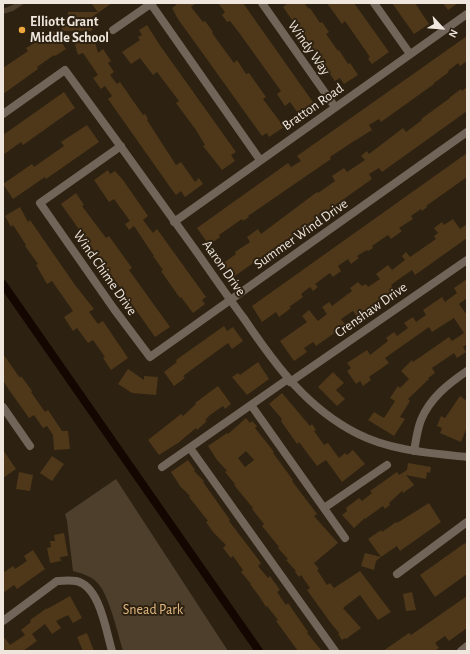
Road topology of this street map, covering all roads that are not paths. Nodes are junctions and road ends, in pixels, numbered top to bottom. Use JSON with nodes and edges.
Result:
{"nodes":[{"id":1,"x":151,"y":3,"type":"edge"},
{"id":2,"x":262,"y":3,"type":"edge"},
{"id":3,"x":374,"y":3,"type":"edge"},
{"id":4,"x":467,"y":14,"type":"edge"},
{"id":5,"x":113,"y":30,"type":"dead end"},
{"id":6,"x":410,"y":54,"type":"junction"},
{"id":7,"x":335,"y":108,"type":"junction"},
{"id":8,"x":3,"y":114,"type":"edge"},
{"id":9,"x":467,"y":132,"type":"edge"},
{"id":10,"x":121,"y":146,"type":"junction"},
{"id":11,"x":260,"y":160,"type":"junction"},
{"id":12,"x":174,"y":222,"type":"junction"},
{"id":13,"x":467,"y":260,"type":"edge"},
{"id":14,"x":230,"y":300,"type":"junction"},
{"id":15,"x":150,"y":357,"type":"joint"},
{"id":16,"x":467,"y":371,"type":"edge"},
{"id":17,"x":289,"y":380,"type":"junction"},
{"id":18,"x":251,"y":405,"type":"junction"},
{"id":19,"x":3,"y":407,"type":"edge"},
{"id":20,"x":30,"y":446,"type":"dead end"},
{"id":21,"x":190,"y":448,"type":"junction"},
{"id":22,"x":414,"y":451,"type":"junction"},
{"id":23,"x":467,"y":457,"type":"edge"},
{"id":24,"x":387,"y":464,"type":"dead end"},
{"id":25,"x":162,"y":467,"type":"dead end"},
{"id":26,"x":324,"y":508,"type":"junction"},
{"id":27,"x":467,"y":522,"type":"edge"},
{"id":28,"x":345,"y":538,"type":"dead end"},
{"id":29,"x":397,"y":574,"type":"dead end"},
{"id":30,"x":3,"y":621,"type":"edge"},
{"id":31,"x":467,"y":646,"type":"edge"},
{"id":32,"x":112,"y":651,"type":"edge"},
{"id":33,"x":335,"y":651,"type":"edge"},
{"id":34,"x":460,"y":651,"type":"edge"}],
"edges":[{"from":1,"to":5,"type":"street"},
{"from":1,"to":11,"type":"street"},
{"from":2,"to":7,"type":"street","name":"Windy Way"},
{"from":3,"to":6,"type":"street"},
{"from":4,"to":6,"type":"street","name":"Bratton Road"},
{"from":6,"to":7,"type":"street","name":"Bratton Road"},
{"from":7,"to":11,"type":"street","name":"Bratton Road"},
{"from":8,"to":10,"type":"street","name":"Aaron Drive"},
{"from":9,"to":14,"type":"street","name":"Summer Wind Drive"},
{"from":10,"to":12,"type":"street","name":"Aaron Drive"},
{"from":10,"to":15,"type":"street","name":"Wind Chime Drive"},
{"from":11,"to":12,"type":"street","name":"Bratton Road"},
{"from":12,"to":14,"type":"street","name":"Aaron Drive"},
{"from":13,"to":17,"type":"street","name":"Crenshaw Drive"},
{"from":14,"to":15,"type":"street","name":"Summer Wind Drive"},
{"from":14,"to":17,"type":"street","name":"Aaron Drive"},
{"from":16,"to":22,"type":"street"},
{"from":17,"to":18,"type":"street","name":"Crenshaw Drive"},
{"from":17,"to":22,"type":"street","name":"Aaron Drive"},
{"from":18,"to":21,"type":"street","name":"Crenshaw Drive"},
{"from":18,"to":26,"type":"street"},
{"from":19,"to":20,"type":"street"},
{"from":21,"to":25,"type":"street","name":"Crenshaw Drive"},
{"from":21,"to":33,"type":"street"},
{"from":22,"to":23,"type":"street","name":"Aaron Drive"},
{"from":24,"to":26,"type":"street"},
{"from":26,"to":28,"type":"street"},
{"from":27,"to":29,"type":"street"},
{"from":30,"to":32,"type":"street"},
{"from":31,"to":34,"type":"street"}]}
